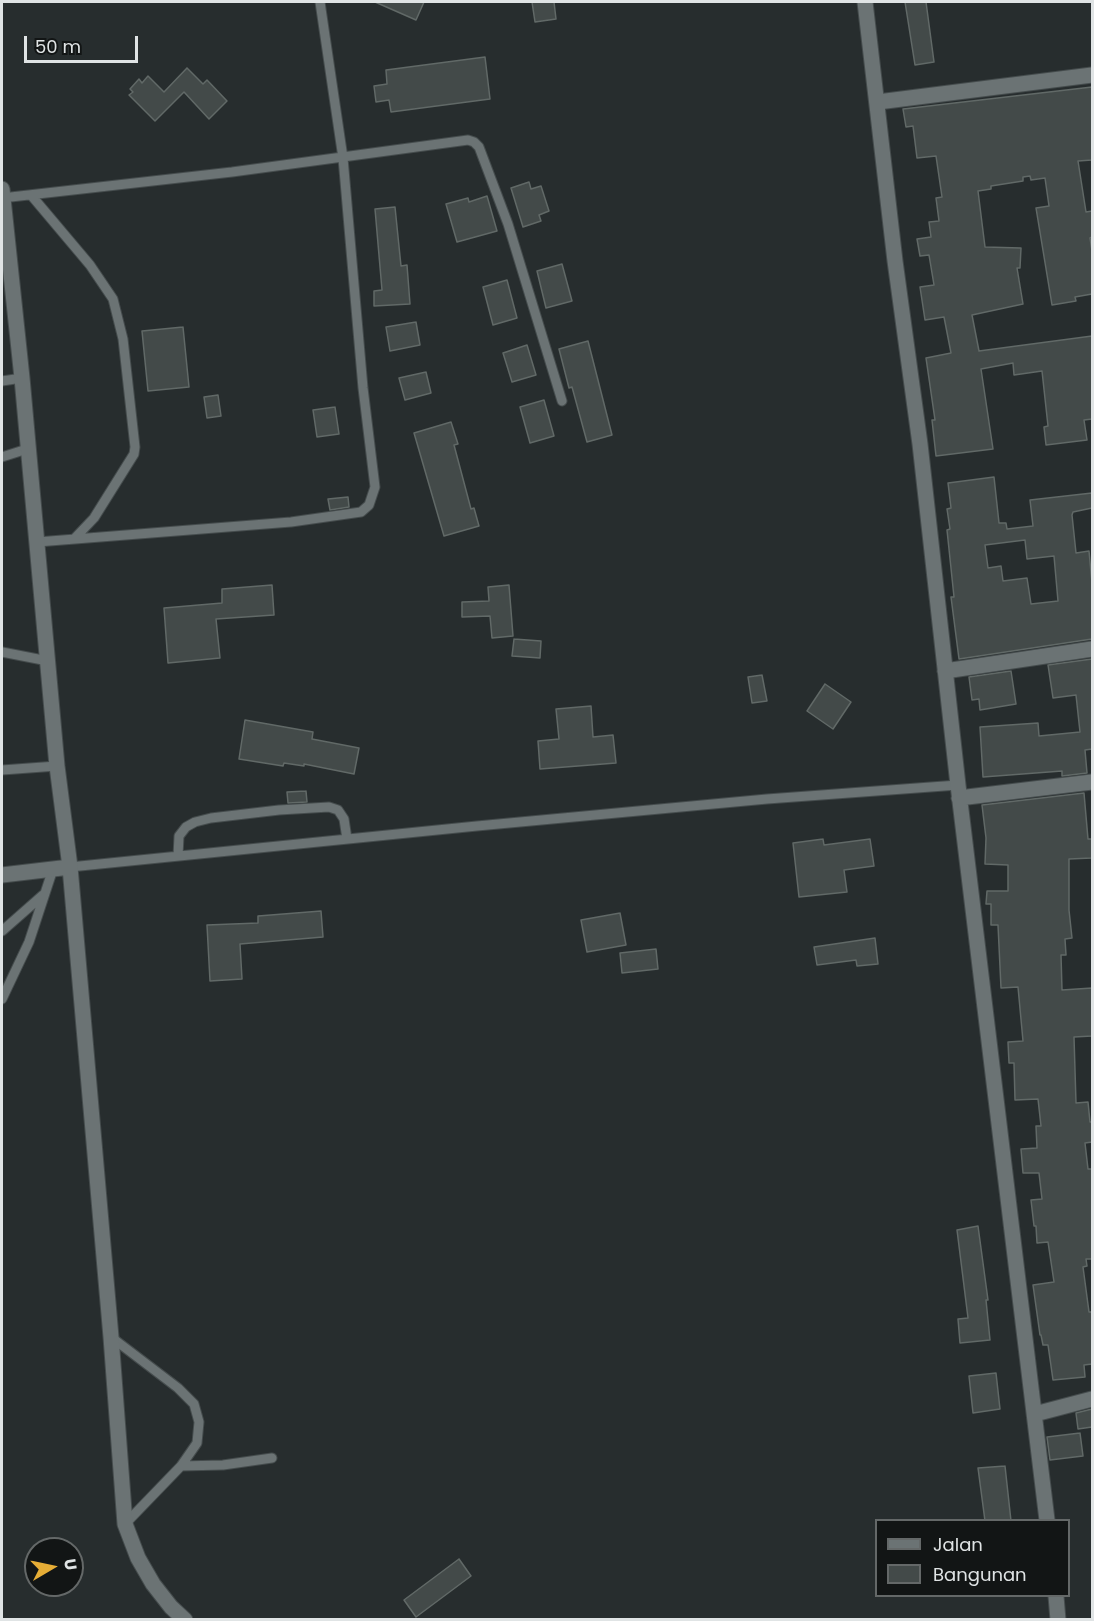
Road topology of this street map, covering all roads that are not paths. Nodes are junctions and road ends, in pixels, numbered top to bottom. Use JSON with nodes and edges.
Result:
{"nodes":[{"id":1,"x":320,"y":2,"type":"edge"},
{"id":2,"x":865,"y":2,"type":"edge"},
{"id":3,"x":1092,"y":75,"type":"edge"},
{"id":4,"x":878,"y":102,"type":"junction"},
{"id":5,"x":343,"y":158,"type":"junction"},
{"id":6,"x":2,"y":195,"type":"edge"},
{"id":7,"x":31,"y":195,"type":"junction"},
{"id":8,"x":22,"y":378,"type":"junction"},
{"id":9,"x":2,"y":381,"type":"edge"},
{"id":10,"x":562,"y":401,"type":"dead end"},
{"id":11,"x":27,"y":449,"type":"junction"},
{"id":12,"x":2,"y":457,"type":"edge"},
{"id":13,"x":74,"y":539,"type":"junction"},
{"id":14,"x":37,"y":542,"type":"junction"},
{"id":15,"x":1092,"y":649,"type":"edge"},
{"id":16,"x":2,"y":652,"type":"edge"},
{"id":17,"x":48,"y":661,"type":"junction"},
{"id":18,"x":945,"y":671,"type":"junction"},
{"id":19,"x":57,"y":766,"type":"junction"},
{"id":20,"x":2,"y":770,"type":"edge"},
{"id":21,"x":1092,"y":782,"type":"edge"},
{"id":22,"x":959,"y":792,"type":"junction"},
{"id":23,"x":347,"y":839,"type":"junction"},
{"id":24,"x":178,"y":856,"type":"junction"},
{"id":25,"x":70,"y":867,"type":"junction"},
{"id":26,"x":53,"y":869,"type":"junction"},
{"id":27,"x":2,"y":875,"type":"edge"},
{"id":28,"x":45,"y":894,"type":"junction"},
{"id":29,"x":2,"y":931,"type":"edge"},
{"id":30,"x":2,"y":999,"type":"edge"},
{"id":31,"x":111,"y":1337,"type":"junction"},
{"id":32,"x":1092,"y":1399,"type":"edge"},
{"id":33,"x":1035,"y":1414,"type":"junction"},
{"id":34,"x":272,"y":1458,"type":"dead end"},
{"id":35,"x":181,"y":1466,"type":"junction"},
{"id":36,"x":1047,"y":1519,"type":"edge"},
{"id":37,"x":125,"y":1524,"type":"junction"},
{"id":38,"x":1056,"y":1597,"type":"edge"},
{"id":39,"x":185,"y":1620,"type":"edge"},
{"id":40,"x":1058,"y":1620,"type":"edge"}],
"edges":[{"from":1,"to":5,"type":"lane"},
{"from":2,"to":4,"type":"street"},
{"from":3,"to":4,"type":"street"},
{"from":4,"to":18,"type":"street"},
{"from":5,"to":7,"type":"lane"},
{"from":5,"to":10,"type":"lane"},
{"from":5,"to":13,"type":"lane"},
{"from":6,"to":7,"type":"lane"},
{"from":6,"to":8,"type":"street"},
{"from":7,"to":13,"type":"lane"},
{"from":8,"to":9,"type":"lane"},
{"from":8,"to":11,"type":"street"},
{"from":11,"to":12,"type":"lane"},
{"from":11,"to":14,"type":"street"},
{"from":13,"to":14,"type":"lane"},
{"from":14,"to":17,"type":"street"},
{"from":15,"to":18,"type":"street"},
{"from":16,"to":17,"type":"lane"},
{"from":17,"to":19,"type":"street"},
{"from":18,"to":22,"type":"street"},
{"from":19,"to":20,"type":"lane"},
{"from":19,"to":25,"type":"street"},
{"from":21,"to":22,"type":"street"},
{"from":22,"to":23,"type":"lane"},
{"from":22,"to":33,"type":"street"},
{"from":23,"to":24,"type":"lane"},
{"from":23,"to":24,"type":"lane"},
{"from":24,"to":25,"type":"lane"},
{"from":25,"to":26,"type":"street"},
{"from":25,"to":31,"type":"street"},
{"from":26,"to":27,"type":"street"},
{"from":26,"to":28,"type":"lane"},
{"from":28,"to":29,"type":"lane"},
{"from":28,"to":30,"type":"lane"},
{"from":31,"to":35,"type":"lane"},
{"from":31,"to":37,"type":"street"},
{"from":32,"to":33,"type":"street"},
{"from":33,"to":36,"type":"street"},
{"from":34,"to":35,"type":"lane"},
{"from":35,"to":37,"type":"lane"},
{"from":37,"to":39,"type":"street"},
{"from":38,"to":40,"type":"street"}]}
